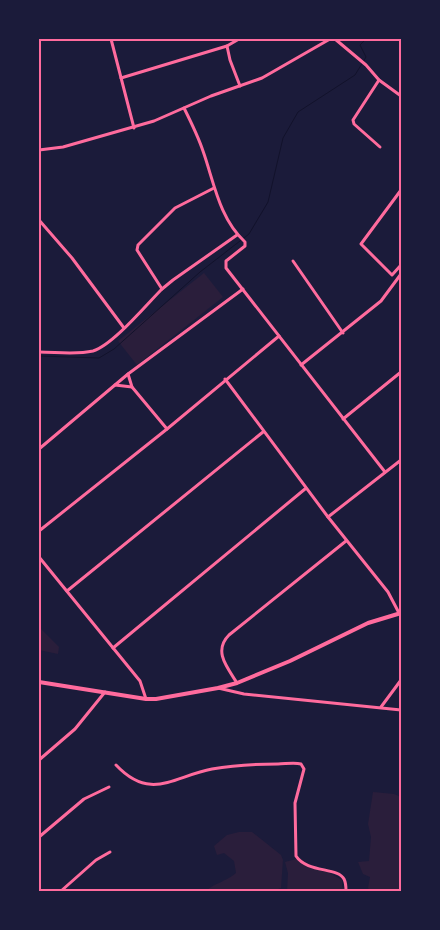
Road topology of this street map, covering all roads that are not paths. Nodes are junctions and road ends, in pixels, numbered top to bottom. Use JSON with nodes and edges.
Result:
{"nodes":[{"id":1,"x":111,"y":39,"type":"edge"},
{"id":2,"x":239,"y":39,"type":"edge"},
{"id":3,"x":330,"y":39,"type":"edge"},
{"id":4,"x":335,"y":39,"type":"edge"},
{"id":5,"x":227,"y":46,"type":"junction"},
{"id":6,"x":121,"y":78,"type":"junction"},
{"id":7,"x":379,"y":80,"type":"junction"},
{"id":8,"x":240,"y":86,"type":"junction"},
{"id":9,"x":401,"y":96,"type":"edge"},
{"id":10,"x":184,"y":108,"type":"junction"},
{"id":11,"x":134,"y":128,"type":"junction"},
{"id":12,"x":380,"y":147,"type":"dead end"},
{"id":13,"x":39,"y":150,"type":"edge"},
{"id":14,"x":214,"y":188,"type":"junction"},
{"id":15,"x":401,"y":190,"type":"edge"},
{"id":16,"x":39,"y":220,"type":"edge"},
{"id":17,"x":237,"y":235,"type":"junction"},
{"id":18,"x":293,"y":261,"type":"dead end"},
{"id":19,"x":401,"y":264,"type":"edge"},
{"id":20,"x":401,"y":274,"type":"edge"},
{"id":21,"x":162,"y":289,"type":"junction"},
{"id":22,"x":243,"y":289,"type":"junction"},
{"id":23,"x":124,"y":328,"type":"junction"},
{"id":24,"x":343,"y":333,"type":"junction"},
{"id":25,"x":279,"y":336,"type":"junction"},
{"id":26,"x":39,"y":352,"type":"edge"},
{"id":27,"x":301,"y":365,"type":"junction"},
{"id":28,"x":401,"y":372,"type":"edge"},
{"id":29,"x":128,"y":374,"type":"junction"},
{"id":30,"x":225,"y":379,"type":"junction"},
{"id":31,"x":114,"y":385,"type":"junction"},
{"id":32,"x":132,"y":386,"type":"junction"},
{"id":33,"x":343,"y":419,"type":"junction"},
{"id":34,"x":167,"y":429,"type":"junction"},
{"id":35,"x":263,"y":432,"type":"junction"},
{"id":36,"x":39,"y":449,"type":"edge"},
{"id":37,"x":401,"y":460,"type":"edge"},
{"id":38,"x":385,"y":472,"type":"junction"},
{"id":39,"x":305,"y":488,"type":"junction"},
{"id":40,"x":328,"y":517,"type":"junction"},
{"id":41,"x":39,"y":531,"type":"edge"},
{"id":42,"x":346,"y":541,"type":"junction"},
{"id":43,"x":39,"y":557,"type":"edge"},
{"id":44,"x":67,"y":591,"type":"junction"},
{"id":45,"x":400,"y":613,"type":"edge"},
{"id":46,"x":113,"y":648,"type":"junction"},
{"id":47,"x":401,"y":680,"type":"edge"},
{"id":48,"x":39,"y":682,"type":"edge"},
{"id":49,"x":237,"y":683,"type":"junction"},
{"id":50,"x":218,"y":688,"type":"junction"},
{"id":51,"x":105,"y":692,"type":"junction"},
{"id":52,"x":146,"y":699,"type":"junction"},
{"id":53,"x":381,"y":707,"type":"junction"},
{"id":54,"x":401,"y":710,"type":"edge"},
{"id":55,"x":39,"y":760,"type":"edge"},
{"id":56,"x":116,"y":765,"type":"dead end"},
{"id":57,"x":109,"y":787,"type":"dead end"},
{"id":58,"x":39,"y":837,"type":"edge"},
{"id":59,"x":110,"y":852,"type":"dead end"},
{"id":60,"x":61,"y":891,"type":"edge"},
{"id":61,"x":346,"y":891,"type":"edge"}],
"edges":[{"from":1,"to":6,"type":"street"},
{"from":2,"to":5,"type":"street"},
{"from":3,"to":8,"type":"street"},
{"from":4,"to":7,"type":"street"},
{"from":5,"to":6,"type":"street"},
{"from":5,"to":8,"type":"street"},
{"from":6,"to":11,"type":"street"},
{"from":7,"to":9,"type":"street"},
{"from":7,"to":12,"type":"street"},
{"from":8,"to":10,"type":"street"},
{"from":10,"to":11,"type":"street"},
{"from":10,"to":14,"type":"street"},
{"from":11,"to":13,"type":"street"},
{"from":14,"to":17,"type":"street"},
{"from":14,"to":21,"type":"street"},
{"from":15,"to":19,"type":"street"},
{"from":16,"to":23,"type":"street"},
{"from":17,"to":21,"type":"street"},
{"from":17,"to":22,"type":"street"},
{"from":18,"to":24,"type":"street"},
{"from":20,"to":24,"type":"street"},
{"from":21,"to":23,"type":"street"},
{"from":22,"to":25,"type":"street"},
{"from":22,"to":29,"type":"street"},
{"from":23,"to":26,"type":"street"},
{"from":24,"to":27,"type":"street"},
{"from":25,"to":27,"type":"street"},
{"from":25,"to":30,"type":"street"},
{"from":27,"to":33,"type":"street"},
{"from":28,"to":33,"type":"street"},
{"from":29,"to":31,"type":"street"},
{"from":29,"to":32,"type":"street"},
{"from":30,"to":34,"type":"street"},
{"from":30,"to":35,"type":"street"},
{"from":31,"to":32,"type":"street"},
{"from":31,"to":36,"type":"street"},
{"from":32,"to":34,"type":"street"},
{"from":33,"to":38,"type":"street"},
{"from":34,"to":41,"type":"street"},
{"from":35,"to":39,"type":"street"},
{"from":35,"to":44,"type":"street"},
{"from":37,"to":38,"type":"street"},
{"from":38,"to":40,"type":"street"},
{"from":39,"to":40,"type":"street"},
{"from":39,"to":46,"type":"street"},
{"from":40,"to":42,"type":"street"},
{"from":42,"to":45,"type":"street"},
{"from":42,"to":49,"type":"street"},
{"from":43,"to":44,"type":"street"},
{"from":44,"to":46,"type":"street"},
{"from":45,"to":49,"type":"street"},
{"from":46,"to":52,"type":"street"},
{"from":47,"to":53,"type":"street"},
{"from":48,"to":51,"type":"street"},
{"from":49,"to":50,"type":"street"},
{"from":50,"to":52,"type":"street"},
{"from":50,"to":53,"type":"street"},
{"from":51,"to":52,"type":"street"},
{"from":51,"to":55,"type":"street"},
{"from":53,"to":54,"type":"street"},
{"from":56,"to":61,"type":"street"},
{"from":57,"to":58,"type":"street"},
{"from":59,"to":60,"type":"street"}]}
